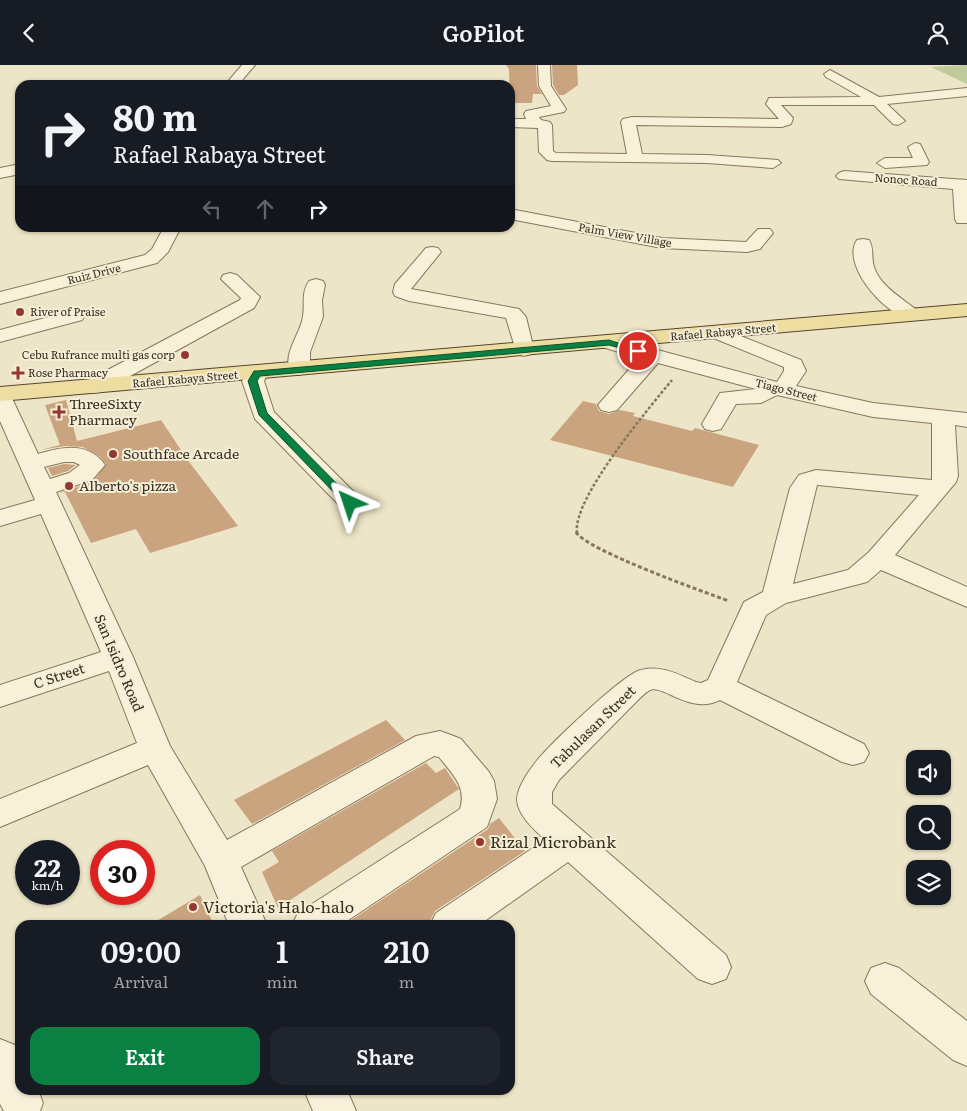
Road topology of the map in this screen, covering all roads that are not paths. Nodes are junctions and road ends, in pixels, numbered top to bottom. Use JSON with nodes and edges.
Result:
{"nodes":[{"id":1,"x":249,"y":65,"type":"edge"},
{"id":2,"x":544,"y":65,"type":"edge"},
{"id":3,"x":830,"y":74,"type":"dead end"},
{"id":4,"x":236,"y":80,"type":"edge"},
{"id":5,"x":886,"y":85,"type":"dead end"},
{"id":6,"x":967,"y":92,"type":"edge"},
{"id":7,"x":908,"y":97,"type":"junction"},
{"id":8,"x":877,"y":101,"type":"junction"},
{"id":9,"x":898,"y":121,"type":"dead end"},
{"id":10,"x":515,"y":123,"type":"edge"},
{"id":11,"x":535,"y":123,"type":"junction"},
{"id":12,"x":915,"y":147,"type":"dead end"},
{"id":13,"x":636,"y":159,"type":"junction"},
{"id":14,"x":773,"y":163,"type":"dead end"},
{"id":15,"x":15,"y":170,"type":"edge"},
{"id":16,"x":0,"y":173,"type":"edge"},
{"id":17,"x":844,"y":176,"type":"dead end"},
{"id":18,"x":882,"y":178,"type":"junction"},
{"id":19,"x":964,"y":185,"type":"edge"},
{"id":20,"x":515,"y":215,"type":"edge"},
{"id":21,"x":963,"y":219,"type":"dead end"},
{"id":22,"x":170,"y":232,"type":"edge"},
{"id":23,"x":764,"y":233,"type":"dead end"},
{"id":24,"x":863,"y":244,"type":"dead end"},
{"id":25,"x":432,"y":252,"type":"dead end"},
{"id":26,"x":230,"y":279,"type":"dead end"},
{"id":27,"x":316,"y":285,"type":"dead end"},
{"id":28,"x":0,"y":298,"type":"edge"},
{"id":29,"x":967,"y":310,"type":"edge"},
{"id":30,"x":911,"y":315,"type":"junction"},
{"id":31,"x":75,"y":316,"type":"dead end"},
{"id":32,"x":718,"y":333,"type":"junction"},
{"id":33,"x":0,"y":336,"type":"edge"},
{"id":34,"x":609,"y":343,"type":"junction"},
{"id":35,"x":524,"y":350,"type":"junction"},
{"id":36,"x":653,"y":355,"type":"junction"},
{"id":37,"x":299,"y":369,"type":"junction"},
{"id":38,"x":257,"y":373,"type":"junction"},
{"id":39,"x":92,"y":387,"type":"junction"},
{"id":40,"x":778,"y":389,"type":"junction"},
{"id":41,"x":0,"y":395,"type":"edge"},
{"id":42,"x":609,"y":405,"type":"dead end"},
{"id":43,"x":955,"y":419,"type":"edge"},
{"id":44,"x":713,"y":424,"type":"dead end"},
{"id":45,"x":40,"y":486,"type":"junction"},
{"id":46,"x":935,"y":489,"type":"junction"},
{"id":47,"x":350,"y":503,"type":"dead end"},
{"id":48,"x":0,"y":518,"type":"edge"},
{"id":49,"x":878,"y":558,"type":"junction"},
{"id":50,"x":967,"y":598,"type":"edge"},
{"id":51,"x":765,"y":603,"type":"junction"},
{"id":52,"x":118,"y":657,"type":"junction"},
{"id":53,"x":720,"y":687,"type":"junction"},
{"id":54,"x":0,"y":696,"type":"edge"},
{"id":55,"x":155,"y":749,"type":"junction"},
{"id":56,"x":853,"y":753,"type":"dead end"},
{"id":57,"x":0,"y":813,"type":"edge"},
{"id":58,"x":570,"y":841,"type":"junction"},
{"id":59,"x":221,"y":861,"type":"junction"},
{"id":60,"x":246,"y":920,"type":"edge"},
{"id":61,"x":319,"y":920,"type":"edge"},
{"id":62,"x":456,"y":920,"type":"edge"},
{"id":63,"x":712,"y":967,"type":"dead end"},
{"id":64,"x":885,"y":981,"type":"dead end"},
{"id":65,"x":967,"y":1046,"type":"edge"},
{"id":66,"x":0,"y":1059,"type":"edge"},
{"id":67,"x":15,"y":1085,"type":"edge"},
{"id":68,"x":328,"y":1095,"type":"edge"},
{"id":69,"x":336,"y":1111,"type":"edge"}],
"edges":[{"from":1,"to":4,"type":"street"},
{"from":2,"to":11,"type":"street"},
{"from":3,"to":8,"type":"street"},
{"from":5,"to":7,"type":"street"},
{"from":6,"to":7,"type":"street"},
{"from":7,"to":8,"type":"street"},
{"from":8,"to":9,"type":"street"},
{"from":8,"to":13,"type":"street"},
{"from":10,"to":11,"type":"street"},
{"from":11,"to":13,"type":"street"},
{"from":12,"to":18,"type":"street"},
{"from":13,"to":14,"type":"street"},
{"from":15,"to":16,"type":"street"},
{"from":17,"to":18,"type":"street","name":"Nonoc Road"},
{"from":18,"to":19,"type":"street","name":"Nonoc Road"},
{"from":19,"to":21,"type":"street"},
{"from":20,"to":23,"type":"street","name":"Palm View Village"},
{"from":22,"to":28,"type":"street","name":"Ruiz Drive"},
{"from":24,"to":30,"type":"street"},
{"from":25,"to":35,"type":"street"},
{"from":26,"to":39,"type":"street"},
{"from":27,"to":37,"type":"street"},
{"from":29,"to":30,"type":"main road","name":"Rafael Rabaya Street"},
{"from":30,"to":32,"type":"main road","name":"Rafael Rabaya Street"},
{"from":31,"to":33,"type":"street"},
{"from":32,"to":34,"type":"main road","name":"Rafael Rabaya Street"},
{"from":32,"to":40,"type":"street"},
{"from":34,"to":35,"type":"main road","name":"Rafael Rabaya Street"},
{"from":34,"to":36,"type":"street","name":"Tiago Street"},
{"from":35,"to":37,"type":"main road","name":"Rafael Rabaya Street"},
{"from":36,"to":40,"type":"street","name":"Tiago Street"},
{"from":36,"to":42,"type":"street"},
{"from":37,"to":38,"type":"main road","name":"Rafael Rabaya Street"},
{"from":38,"to":39,"type":"main road","name":"Rafael Rabaya Street"},
{"from":38,"to":47,"type":"street"},
{"from":39,"to":41,"type":"main road","name":"Rafael Rabaya Street"},
{"from":40,"to":43,"type":"street","name":"Tiago Street"},
{"from":40,"to":44,"type":"street"},
{"from":41,"to":45,"type":"street","name":"San Isidro Road"},
{"from":43,"to":46,"type":"street"},
{"from":45,"to":48,"type":"street"},
{"from":45,"to":52,"type":"street","name":"San Isidro Road"},
{"from":46,"to":49,"type":"street"},
{"from":46,"to":51,"type":"street"},
{"from":49,"to":50,"type":"street"},
{"from":49,"to":51,"type":"street"},
{"from":51,"to":53,"type":"street"},
{"from":52,"to":54,"type":"street","name":"C Street"},
{"from":52,"to":55,"type":"street","name":"San Isidro Road"},
{"from":53,"to":56,"type":"street"},
{"from":53,"to":58,"type":"street","name":"Tabulasan Street"},
{"from":55,"to":57,"type":"street"},
{"from":55,"to":59,"type":"street","name":"San Isidro Road"},
{"from":58,"to":62,"type":"street"},
{"from":58,"to":63,"type":"street"},
{"from":59,"to":60,"type":"street","name":"San Isidro Road"},
{"from":59,"to":61,"type":"street"},
{"from":64,"to":65,"type":"street"},
{"from":66,"to":67,"type":"street"},
{"from":68,"to":69,"type":"street"}]}
